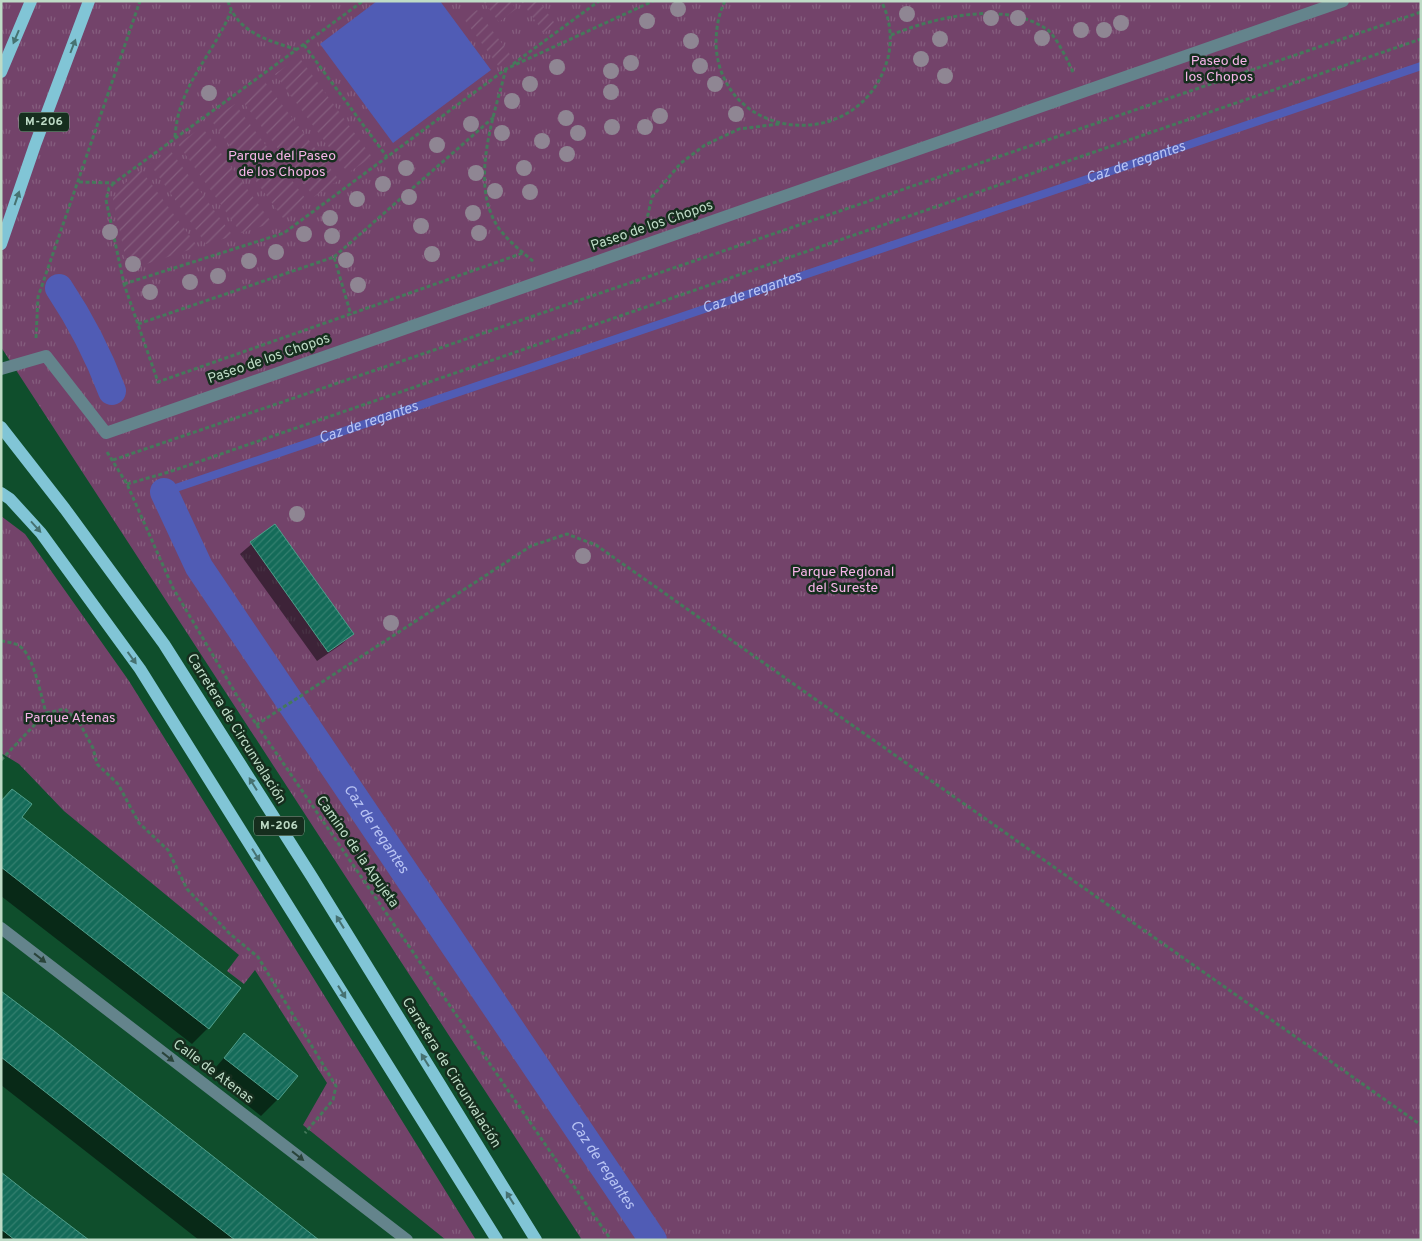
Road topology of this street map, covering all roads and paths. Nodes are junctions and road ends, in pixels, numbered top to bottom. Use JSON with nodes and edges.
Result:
{"nodes":[{"id":1,"x":31,"y":1,"type":"edge"},
{"id":2,"x":89,"y":1,"type":"edge"},
{"id":3,"x":140,"y":1,"type":"edge"},
{"id":4,"x":228,"y":1,"type":"edge"},
{"id":5,"x":363,"y":1,"type":"edge"},
{"id":6,"x":599,"y":1,"type":"edge"},
{"id":7,"x":653,"y":1,"type":"edge"},
{"id":8,"x":725,"y":1,"type":"edge"},
{"id":9,"x":881,"y":1,"type":"edge"},
{"id":10,"x":1343,"y":1,"type":"edge"},
{"id":11,"x":964,"y":10,"type":"dead end"},
{"id":12,"x":231,"y":11,"type":"junction"},
{"id":13,"x":1421,"y":12,"type":"edge"},
{"id":14,"x":1028,"y":15,"type":"dead end"},
{"id":15,"x":890,"y":34,"type":"junction"},
{"id":16,"x":1421,"y":39,"type":"edge"},
{"id":17,"x":304,"y":45,"type":"junction"},
{"id":18,"x":298,"y":50,"type":"junction"},
{"id":19,"x":506,"y":69,"type":"junction"},
{"id":20,"x":1,"y":72,"type":"edge"},
{"id":21,"x":1084,"y":93,"type":"junction"},
{"id":22,"x":495,"y":116,"type":"junction"},
{"id":23,"x":779,"y":124,"type":"junction"},
{"id":24,"x":175,"y":138,"type":"junction"},
{"id":25,"x":387,"y":157,"type":"junction"},
{"id":26,"x":79,"y":182,"type":"junction"},
{"id":27,"x":114,"y":183,"type":"junction"},
{"id":28,"x":1,"y":244,"type":"edge"},
{"id":29,"x":640,"y":246,"type":"junction"},
{"id":30,"x":523,"y":253,"type":"junction"},
{"id":31,"x":334,"y":257,"type":"junction"},
{"id":32,"x":551,"y":277,"type":"junction"},
{"id":33,"x":124,"y":284,"type":"junction"},
{"id":34,"x":351,"y":315,"type":"junction"},
{"id":35,"x":138,"y":324,"type":"junction"},
{"id":36,"x":35,"y":360,"type":"junction"},
{"id":37,"x":1,"y":368,"type":"edge"},
{"id":38,"x":1,"y":427,"type":"edge"},
{"id":39,"x":101,"y":444,"type":"dead end"},
{"id":40,"x":113,"y":460,"type":"junction"},
{"id":41,"x":127,"y":484,"type":"junction"},
{"id":42,"x":1,"y":493,"type":"edge"},
{"id":43,"x":1,"y":641,"type":"edge"},
{"id":44,"x":46,"y":713,"type":"junction"},
{"id":45,"x":256,"y":725,"type":"junction"},
{"id":46,"x":1,"y":737,"type":"edge"},
{"id":47,"x":1,"y":756,"type":"edge"},
{"id":48,"x":1,"y":760,"type":"edge"},
{"id":49,"x":1,"y":928,"type":"edge"},
{"id":50,"x":1421,"y":1125,"type":"edge"},
{"id":51,"x":305,"y":1133,"type":"dead end"},
{"id":52,"x":407,"y":1240,"type":"edge"},
{"id":53,"x":497,"y":1240,"type":"edge"},
{"id":54,"x":536,"y":1240,"type":"edge"},
{"id":55,"x":611,"y":1240,"type":"edge"}],
"edges":[{"from":1,"to":20,"type":"main road","one_way":true},
{"from":28,"to":2,"type":"main road","number":"M-206","one_way":true},
{"from":3,"to":26,"type":"path"},
{"from":4,"to":12,"type":"path"},
{"from":5,"to":17,"type":"path"},
{"from":6,"to":19,"type":"path"},
{"from":7,"to":19,"type":"path"},
{"from":8,"to":23,"type":"path"},
{"from":9,"to":15,"type":"path"},
{"from":10,"to":21,"type":"street","name":"Paseo de los Chopos"},
{"from":11,"to":15,"type":"path"},
{"from":12,"to":18,"type":"path"},
{"from":12,"to":24,"type":"path"},
{"from":13,"to":40,"type":"path"},
{"from":14,"to":21,"type":"path"},
{"from":15,"to":23,"type":"path"},
{"from":16,"to":41,"type":"path"},
{"from":17,"to":18,"type":"path"},
{"from":17,"to":25,"type":"path"},
{"from":18,"to":24,"type":"path"},
{"from":19,"to":22,"type":"path"},
{"from":19,"to":25,"type":"path"},
{"from":21,"to":29,"type":"street","name":"Paseo de los Chopos"},
{"from":22,"to":30,"type":"path"},
{"from":22,"to":31,"type":"path"},
{"from":23,"to":29,"type":"path"},
{"from":24,"to":27,"type":"path"},
{"from":25,"to":33,"type":"path"},
{"from":26,"to":27,"type":"path"},
{"from":26,"to":36,"type":"path"},
{"from":27,"to":33,"type":"path"},
{"from":29,"to":32,"type":"street","name":"Paseo de los Chopos"},
{"from":30,"to":32,"type":"path"},
{"from":30,"to":34,"type":"path"},
{"from":31,"to":34,"type":"path"},
{"from":31,"to":35,"type":"path"},
{"from":32,"to":36,"type":"street","name":"Paseo de los Chopos"},
{"from":33,"to":35,"type":"path"},
{"from":34,"to":35,"type":"path"},
{"from":36,"to":37,"type":"street"},
{"from":54,"to":38,"type":"main road","name":"Carretera de Circunvalación","number":"M-206","one_way":true},
{"from":39,"to":40,"type":"path","name":"Camino de la Agujeta"},
{"from":40,"to":41,"type":"path","name":"Camino de la Agujeta"},
{"from":41,"to":45,"type":"path","name":"Camino de la Agujeta"},
{"from":42,"to":53,"type":"main road","number":"M-206","one_way":true},
{"from":43,"to":44,"type":"path"},
{"from":44,"to":48,"type":"path"},
{"from":44,"to":51,"type":"path"},
{"from":45,"to":50,"type":"path"},
{"from":45,"to":55,"type":"path","name":"Camino de la Agujeta"},
{"from":46,"to":47,"type":"path"},
{"from":49,"to":52,"type":"street","name":"Calle de Atenas","one_way":true}]}
